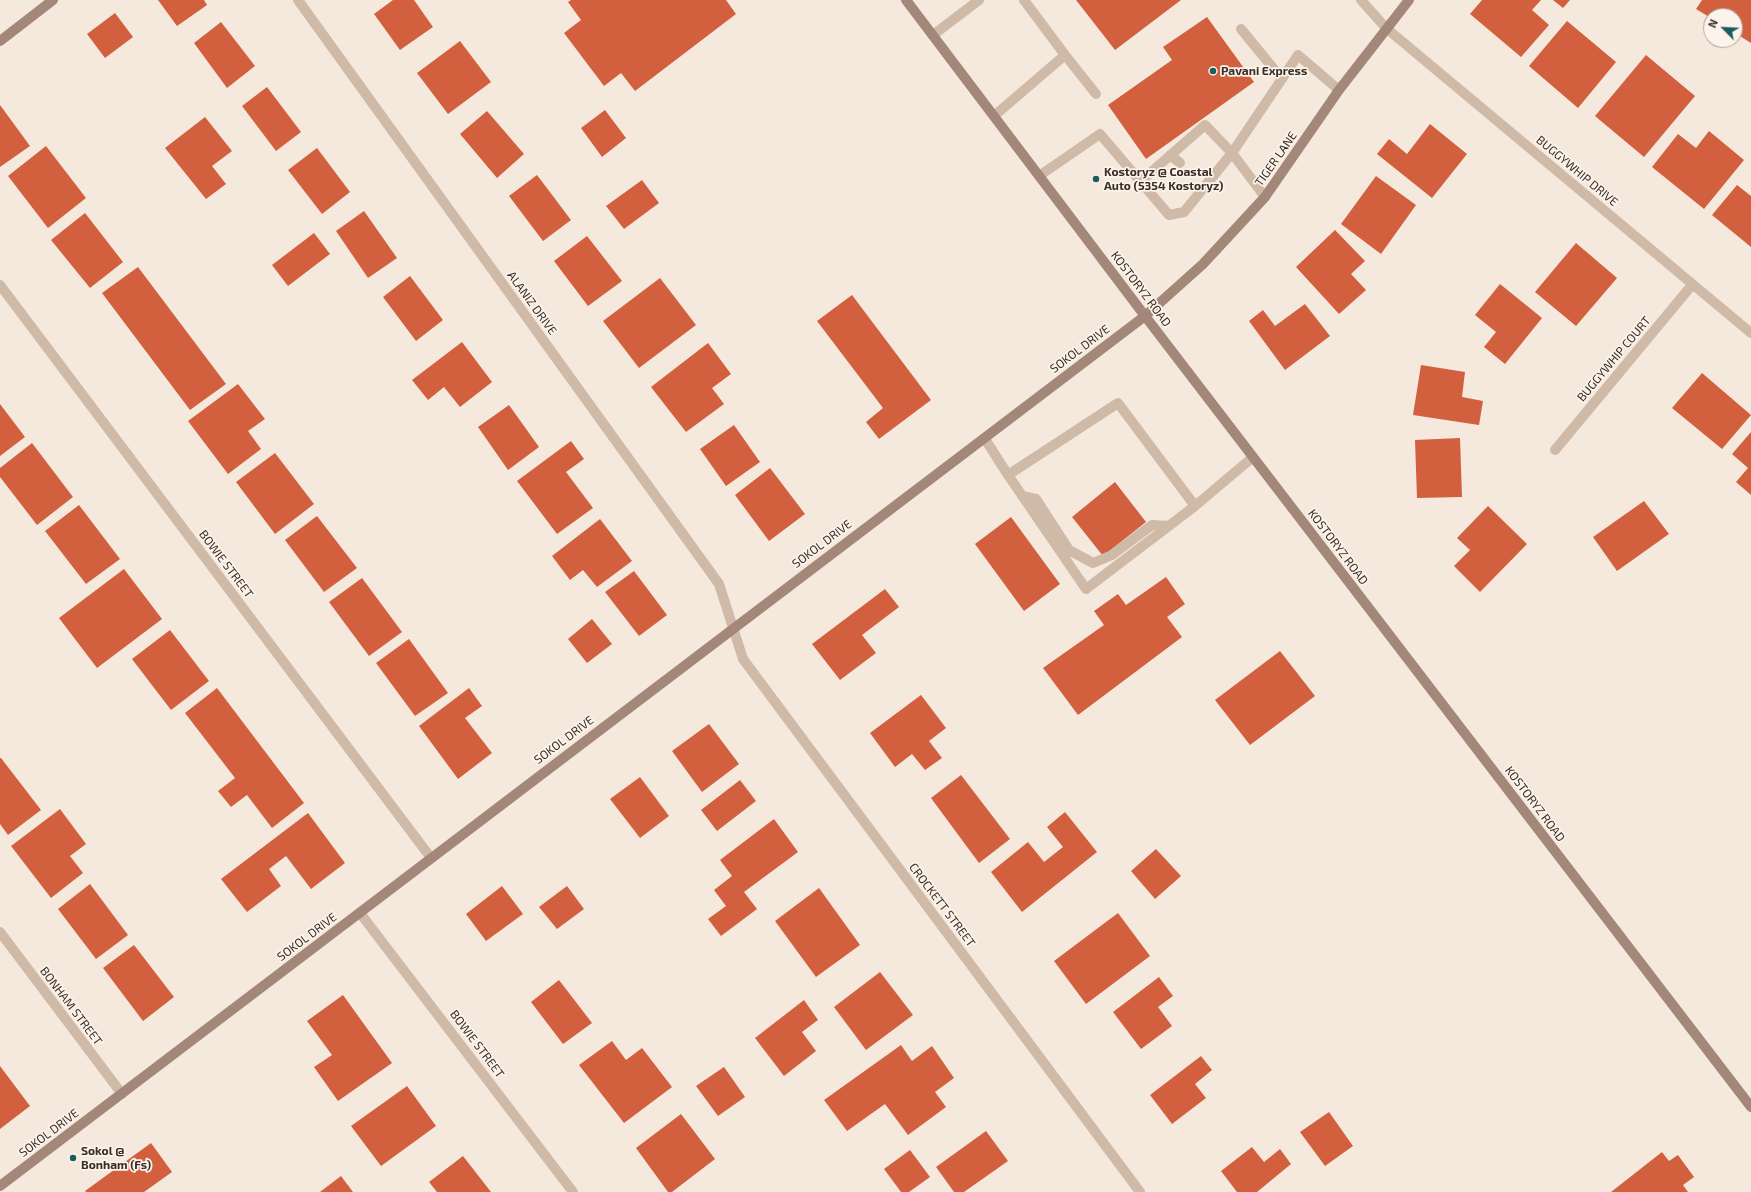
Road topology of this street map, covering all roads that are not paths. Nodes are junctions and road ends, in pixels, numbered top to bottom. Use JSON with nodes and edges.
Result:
{"nodes":[{"id":1,"x":53,"y":0,"type":"edge"},
{"id":2,"x":298,"y":0,"type":"edge"},
{"id":3,"x":906,"y":0,"type":"edge"},
{"id":4,"x":979,"y":0,"type":"edge"},
{"id":5,"x":1024,"y":0,"type":"edge"},
{"id":6,"x":1361,"y":0,"type":"edge"},
{"id":7,"x":1409,"y":0,"type":"edge"},
{"id":8,"x":1386,"y":28,"type":"junction"},
{"id":9,"x":1241,"y":29,"type":"dead end"},
{"id":10,"x":934,"y":36,"type":"junction"},
{"id":11,"x":0,"y":41,"type":"edge"},
{"id":12,"x":1065,"y":55,"type":"junction"},
{"id":13,"x":1282,"y":79,"type":"junction"},
{"id":14,"x":1338,"y":90,"type":"junction"},
{"id":15,"x":1096,"y":94,"type":"dead end"},
{"id":16,"x":994,"y":116,"type":"junction"},
{"id":17,"x":1232,"y":153,"type":"junction"},
{"id":18,"x":1170,"y":155,"type":"junction"},
{"id":19,"x":1180,"y":163,"type":"dead end"},
{"id":20,"x":1039,"y":176,"type":"junction"},
{"id":21,"x":1141,"y":181,"type":"junction"},
{"id":22,"x":1265,"y":197,"type":"junction"},
{"id":23,"x":0,"y":285,"type":"edge"},
{"id":24,"x":1692,"y":285,"type":"junction"},
{"id":25,"x":1145,"y":316,"type":"junction"},
{"id":26,"x":1751,"y":333,"type":"edge"},
{"id":27,"x":985,"y":439,"type":"junction"},
{"id":28,"x":1555,"y":450,"type":"dead end"},
{"id":29,"x":1252,"y":457,"type":"junction"},
{"id":30,"x":1008,"y":475,"type":"junction"},
{"id":31,"x":1022,"y":496,"type":"junction"},
{"id":32,"x":1196,"y":506,"type":"junction"},
{"id":33,"x":1169,"y":526,"type":"junction"},
{"id":34,"x":732,"y":629,"type":"junction"},
{"id":35,"x":431,"y":858,"type":"junction"},
{"id":36,"x":360,"y":913,"type":"junction"},
{"id":37,"x":0,"y":932,"type":"edge"},
{"id":38,"x":122,"y":1094,"type":"junction"},
{"id":39,"x":1751,"y":1107,"type":"edge"},
{"id":40,"x":0,"y":1186,"type":"edge"},
{"id":41,"x":4,"y":1192,"type":"edge"},
{"id":42,"x":573,"y":1192,"type":"edge"},
{"id":43,"x":1140,"y":1192,"type":"edge"}],
"edges":[{"from":1,"to":11,"type":"street"},
{"from":2,"to":34,"type":"street","name":"ALANIZ DRIVE"},
{"from":3,"to":10,"type":"street","name":"KOSTORYZ ROAD"},
{"from":4,"to":10,"type":"street"},
{"from":5,"to":12,"type":"street"},
{"from":6,"to":8,"type":"street","name":"BUGGYWHIP DRIVE"},
{"from":7,"to":8,"type":"street","name":"TIGER LANE"},
{"from":8,"to":14,"type":"street","name":"TIGER LANE"},
{"from":8,"to":24,"type":"street","name":"BUGGYWHIP DRIVE"},
{"from":9,"to":13,"type":"street"},
{"from":10,"to":16,"type":"street","name":"KOSTORYZ ROAD"},
{"from":12,"to":15,"type":"street"},
{"from":12,"to":16,"type":"street"},
{"from":13,"to":14,"type":"street"},
{"from":13,"to":17,"type":"street"},
{"from":14,"to":22,"type":"street","name":"TIGER LANE"},
{"from":16,"to":20,"type":"street","name":"KOSTORYZ ROAD"},
{"from":17,"to":18,"type":"street"},
{"from":17,"to":21,"type":"street"},
{"from":17,"to":22,"type":"street"},
{"from":18,"to":19,"type":"street"},
{"from":18,"to":21,"type":"street"},
{"from":20,"to":21,"type":"street"},
{"from":20,"to":25,"type":"street","name":"KOSTORYZ ROAD"},
{"from":22,"to":25,"type":"street","name":"TIGER LANE"},
{"from":23,"to":35,"type":"street","name":"BOWIE STREET"},
{"from":24,"to":26,"type":"street","name":"BUGGYWHIP DRIVE"},
{"from":24,"to":28,"type":"street","name":"BUGGYWHIP COURT"},
{"from":25,"to":27,"type":"street","name":"SOKOL DRIVE"},
{"from":25,"to":29,"type":"street","name":"KOSTORYZ ROAD"},
{"from":27,"to":30,"type":"street"},
{"from":27,"to":34,"type":"street","name":"SOKOL DRIVE"},
{"from":29,"to":32,"type":"street"},
{"from":29,"to":39,"type":"street","name":"KOSTORYZ ROAD"},
{"from":30,"to":31,"type":"street"},
{"from":30,"to":32,"type":"street"},
{"from":31,"to":33,"type":"street"},
{"from":31,"to":33,"type":"street"},
{"from":32,"to":33,"type":"street"},
{"from":34,"to":35,"type":"street","name":"SOKOL DRIVE"},
{"from":34,"to":43,"type":"street","name":"CROCKETT STREET"},
{"from":35,"to":36,"type":"street","name":"SOKOL DRIVE"},
{"from":36,"to":38,"type":"street","name":"SOKOL DRIVE"},
{"from":36,"to":42,"type":"street","name":"BOWIE STREET"},
{"from":37,"to":38,"type":"street","name":"BONHAM STREET"},
{"from":38,"to":40,"type":"street","name":"SOKOL DRIVE"},
{"from":40,"to":41,"type":"street"}]}
